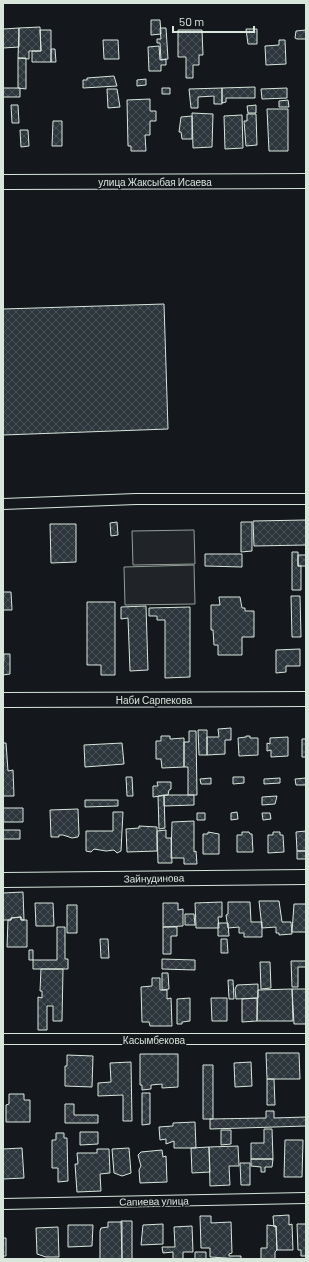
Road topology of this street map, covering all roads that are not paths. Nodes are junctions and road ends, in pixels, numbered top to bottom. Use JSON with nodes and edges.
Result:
{"nodes":[{"id":1,"x":306,"y":181,"type":"edge"},
{"id":2,"x":3,"y":182,"type":"edge"},
{"id":3,"x":306,"y":498,"type":"edge"},
{"id":4,"x":3,"y":504,"type":"edge"},
{"id":5,"x":306,"y":699,"type":"edge"},
{"id":6,"x":3,"y":700,"type":"edge"},
{"id":7,"x":306,"y":877,"type":"edge"},
{"id":8,"x":3,"y":880,"type":"edge"},
{"id":9,"x":3,"y":1039,"type":"edge"},
{"id":10,"x":306,"y":1039,"type":"edge"},
{"id":11,"x":306,"y":1198,"type":"edge"},
{"id":12,"x":3,"y":1204,"type":"edge"}],
"edges":[{"from":1,"to":2,"type":"street","name":"улица Жаксыбая Исаева"},
{"from":3,"to":4,"type":"street"},
{"from":5,"to":6,"type":"street","name":"Наби Сарпекова"},
{"from":7,"to":8,"type":"street","name":"Зайнудинова"},
{"from":9,"to":10,"type":"street","name":"Касымбекова"},
{"from":11,"to":12,"type":"street","name":"Сапиева улица"}]}
